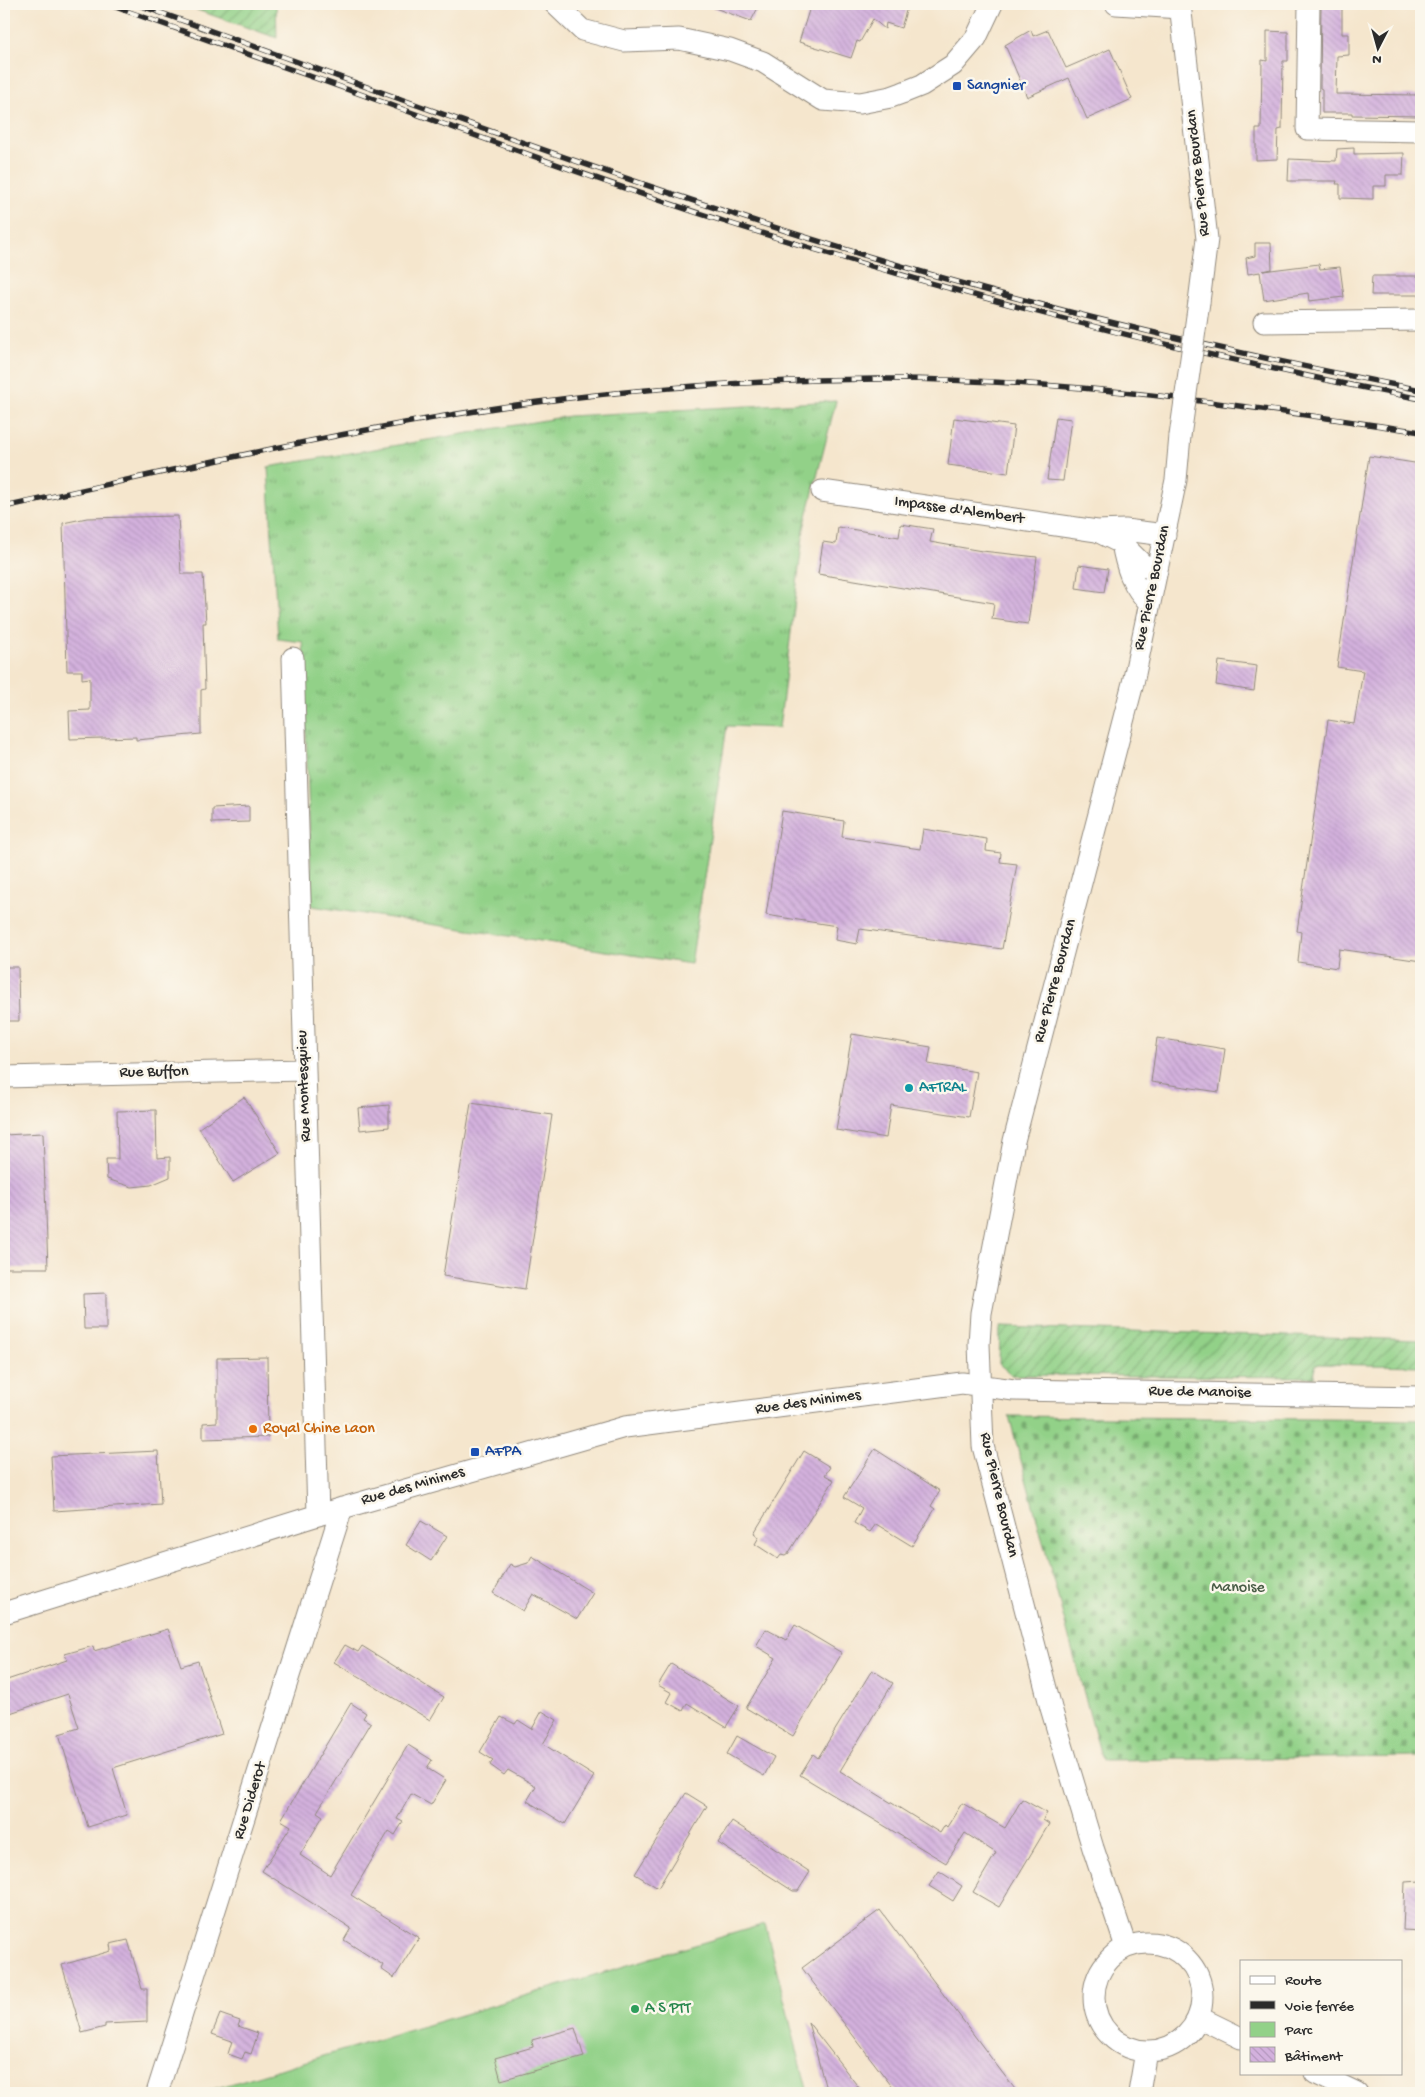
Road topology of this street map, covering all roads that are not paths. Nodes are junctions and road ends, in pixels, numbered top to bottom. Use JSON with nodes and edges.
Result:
{"nodes":[{"id":1,"x":555,"y":4,"type":"edge"},
{"id":2,"x":992,"y":4,"type":"edge"},
{"id":3,"x":1116,"y":4,"type":"edge"},
{"id":4,"x":1309,"y":4,"type":"edge"},
{"id":5,"x":1180,"y":6,"type":"edge"},
{"id":6,"x":1421,"y":130,"type":"edge"},
{"id":7,"x":1421,"y":320,"type":"edge"},
{"id":8,"x":1264,"y":322,"type":"dead end"},
{"id":9,"x":822,"y":491,"type":"dead end"},
{"id":10,"x":1096,"y":531,"type":"junction"},
{"id":11,"x":1165,"y":535,"type":"junction"},
{"id":12,"x":1122,"y":543,"type":"junction"},
{"id":13,"x":1157,"y":569,"type":"junction"},
{"id":14,"x":1150,"y":602,"type":"junction"},
{"id":15,"x":293,"y":658,"type":"dead end"},
{"id":16,"x":305,"y":1070,"type":"junction"},
{"id":17,"x":4,"y":1077,"type":"edge"},
{"id":18,"x":980,"y":1385,"type":"junction"},
{"id":19,"x":1421,"y":1397,"type":"edge"},
{"id":20,"x":342,"y":1508,"type":"junction"},
{"id":21,"x":318,"y":1514,"type":"junction"},
{"id":22,"x":4,"y":1613,"type":"edge"},
{"id":23,"x":1126,"y":1948,"type":"junction"},
{"id":24,"x":1198,"y":2017,"type":"junction"},
{"id":25,"x":1240,"y":2038,"type":"edge"},
{"id":26,"x":1146,"y":2051,"type":"junction"},
{"id":27,"x":1317,"y":2074,"type":"edge"},
{"id":28,"x":157,"y":2093,"type":"edge"},
{"id":29,"x":1139,"y":2093,"type":"edge"},
{"id":30,"x":1357,"y":2093,"type":"edge"}],
"edges":[{"from":1,"to":2,"type":"street"},
{"from":3,"to":5,"type":"street"},
{"from":4,"to":6,"type":"street"},
{"from":5,"to":11,"type":"street","name":"Rue Pierre Bourdan","bridge":true},
{"from":7,"to":8,"type":"street"},
{"from":9,"to":10,"type":"street","name":"Impasse d'Alembert"},
{"from":10,"to":11,"type":"street","name":"Impasse d'Alembert"},
{"from":10,"to":12,"type":"street","name":"Impasse d'Alembert"},
{"from":11,"to":13,"type":"street","name":"Rue Pierre Bourdan"},
{"from":12,"to":13,"type":"street","name":"Impasse d'Alembert"},
{"from":12,"to":14,"type":"street"},
{"from":13,"to":14,"type":"street","name":"Rue Pierre Bourdan"},
{"from":14,"to":18,"type":"street","name":"Rue Pierre Bourdan"},
{"from":15,"to":16,"type":"street","name":"Rue Montesquieu"},
{"from":16,"to":17,"type":"street","name":"Rue Buffon"},
{"from":16,"to":21,"type":"street","name":"Rue Montesquieu"},
{"from":18,"to":19,"type":"street","name":"Rue de Manoise"},
{"from":18,"to":20,"type":"street","name":"Rue des Minimes"},
{"from":18,"to":23,"type":"street","name":"Rue Pierre Bourdan"},
{"from":20,"to":21,"type":"street","name":"Rue des Minimes"},
{"from":20,"to":28,"type":"street","name":"Rue Diderot"},
{"from":21,"to":22,"type":"street","name":"Rue des Minimes"},
{"from":23,"to":24,"type":"street"},
{"from":23,"to":26,"type":"street"},
{"from":24,"to":25,"type":"street"},
{"from":24,"to":26,"type":"street"},
{"from":26,"to":29,"type":"street"},
{"from":27,"to":30,"type":"street"}]}
